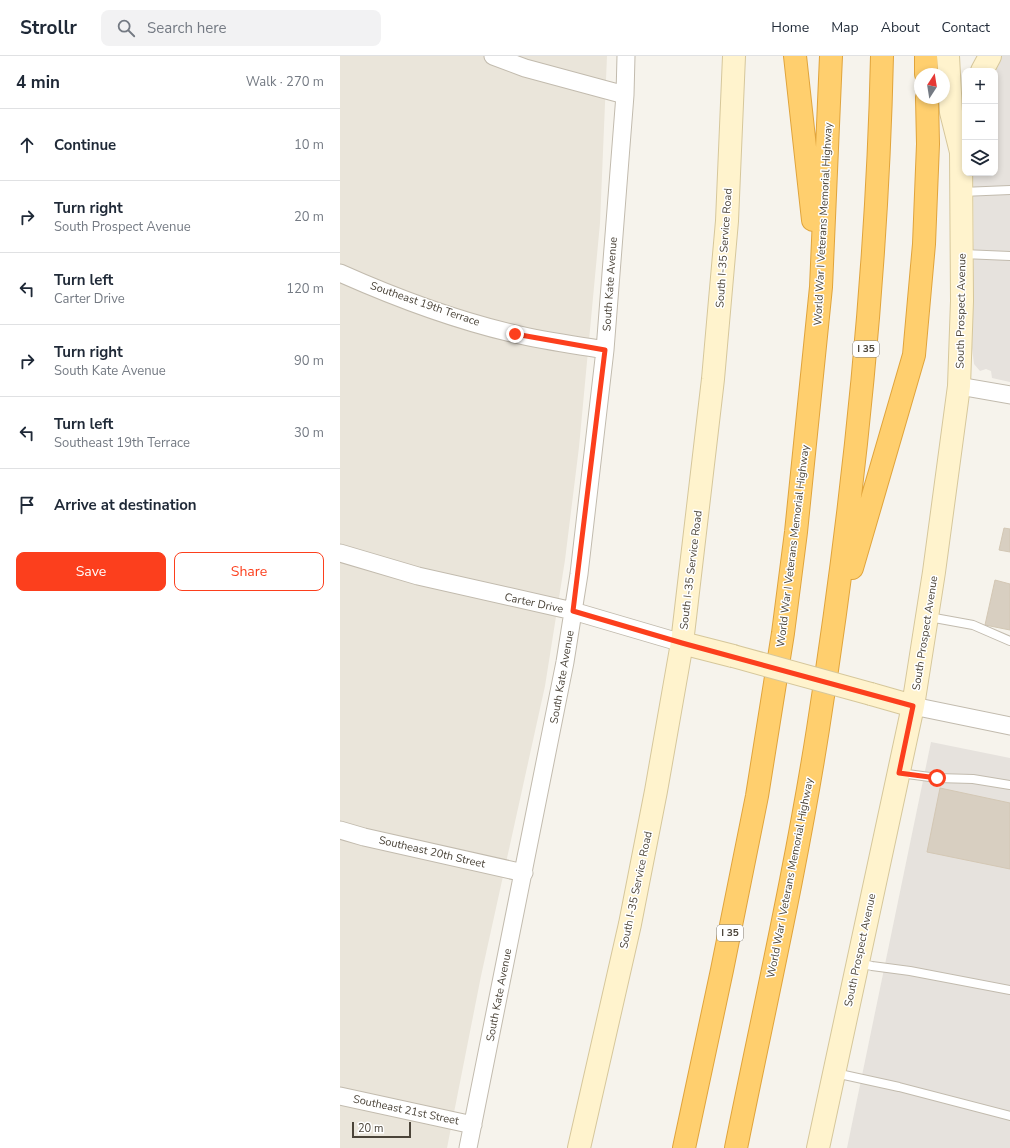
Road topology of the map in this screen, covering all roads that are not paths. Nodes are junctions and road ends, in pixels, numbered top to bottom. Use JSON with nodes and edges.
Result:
{"nodes":[{"id":1,"x":493,"y":56,"type":"edge"},
{"id":2,"x":626,"y":56,"type":"edge"},
{"id":3,"x":734,"y":56,"type":"edge"},
{"id":4,"x":795,"y":56,"type":"edge"},
{"id":5,"x":832,"y":56,"type":"edge"},
{"id":6,"x":882,"y":56,"type":"edge"},
{"id":7,"x":926,"y":56,"type":"edge"},
{"id":8,"x":948,"y":56,"type":"edge"},
{"id":9,"x":990,"y":56,"type":"edge"},
{"id":10,"x":926,"y":68,"type":"edge"},
{"id":11,"x":984,"y":68,"type":"edge"},
{"id":12,"x":625,"y":95,"type":"junction"},
{"id":13,"x":927,"y":104,"type":"edge"},
{"id":14,"x":962,"y":140,"type":"edge"},
{"id":15,"x":962,"y":167,"type":"edge"},
{"id":16,"x":1010,"y":190,"type":"edge"},
{"id":17,"x":961,"y":192,"type":"junction"},
{"id":18,"x":962,"y":254,"type":"junction"},
{"id":19,"x":1010,"y":256,"type":"edge"},
{"id":20,"x":340,"y":272,"type":"edge"},
{"id":21,"x":821,"y":287,"type":"junction"},
{"id":22,"x":605,"y":350,"type":"junction"},
{"id":23,"x":959,"y":386,"type":"junction"},
{"id":24,"x":1010,"y":395,"type":"edge"},
{"id":25,"x":340,"y":553,"type":"edge"},
{"id":26,"x":573,"y":611,"type":"junction"},
{"id":27,"x":927,"y":616,"type":"junction"},
{"id":28,"x":831,"y":640,"type":"junction"},
{"id":29,"x":1010,"y":641,"type":"edge"},
{"id":30,"x":682,"y":643,"type":"junction"},
{"id":31,"x":913,"y":706,"type":"junction"},
{"id":32,"x":1010,"y":726,"type":"edge"},
{"id":33,"x":899,"y":773,"type":"junction"},
{"id":34,"x":1010,"y":785,"type":"edge"},
{"id":35,"x":340,"y":830,"type":"edge"},
{"id":36,"x":524,"y":873,"type":"junction"},
{"id":37,"x":858,"y":962,"type":"junction"},
{"id":38,"x":1010,"y":990,"type":"edge"},
{"id":39,"x":834,"y":1073,"type":"junction"},
{"id":40,"x":340,"y":1096,"type":"edge"},
{"id":41,"x":1010,"y":1116,"type":"edge"},
{"id":42,"x":473,"y":1125,"type":"junction"},
{"id":43,"x":468,"y":1148,"type":"edge"},
{"id":44,"x":579,"y":1148,"type":"edge"},
{"id":45,"x":684,"y":1148,"type":"edge"},
{"id":46,"x":736,"y":1148,"type":"edge"},
{"id":47,"x":818,"y":1148,"type":"edge"}],
"edges":[{"from":1,"to":12,"type":"street"},
{"from":2,"to":12,"type":"street","name":"South Kate Avenue"},
{"from":3,"to":30,"type":"main road","name":"South I-35 Service Road"},
{"from":4,"to":21,"type":"highway"},
{"from":5,"to":21,"type":"highway","name":"World War I Veterans Memorial Highway","number":"I 35"},
{"from":6,"to":28,"type":"highway","name":"World War I Veterans Memorial Highway","number":"I 35"},
{"from":7,"to":10,"type":"highway"},
{"from":8,"to":14,"type":"main road"},
{"from":9,"to":11,"type":"main road"},
{"from":12,"to":22,"type":"street","name":"South Kate Avenue"},
{"from":13,"to":28,"type":"highway"},
{"from":15,"to":17,"type":"main road","name":"South Prospect Avenue"},
{"from":16,"to":17,"type":"lane"},
{"from":17,"to":18,"type":"main road","name":"South Prospect Avenue"},
{"from":18,"to":19,"type":"lane"},
{"from":18,"to":23,"type":"main road","name":"South Prospect Avenue"},
{"from":20,"to":22,"type":"street","name":"Southeast 19th Terrace"},
{"from":21,"to":45,"type":"highway","name":"World War I Veterans Memorial Highway","number":"I 35"},
{"from":22,"to":26,"type":"street","name":"South Kate Avenue"},
{"from":23,"to":24,"type":"street"},
{"from":23,"to":27,"type":"main road","name":"South Prospect Avenue"},
{"from":25,"to":26,"type":"street","name":"Carter Drive"},
{"from":26,"to":30,"type":"street","name":"Carter Drive"},
{"from":26,"to":36,"type":"street","name":"South Kate Avenue"},
{"from":27,"to":29,"type":"lane"},
{"from":27,"to":31,"type":"main road","name":"South Prospect Avenue"},
{"from":28,"to":46,"type":"highway","name":"World War I Veterans Memorial Highway","number":"I 35"},
{"from":30,"to":31,"type":"main road","name":"Carter Drive","bridge":true},
{"from":30,"to":44,"type":"main road","name":"South I-35 Service Road"},
{"from":31,"to":32,"type":"street"},
{"from":31,"to":33,"type":"main road","name":"South Prospect Avenue"},
{"from":33,"to":34,"type":"lane"},
{"from":33,"to":37,"type":"main road","name":"South Prospect Avenue"},
{"from":35,"to":36,"type":"street","name":"Southeast 20th Street"},
{"from":36,"to":42,"type":"street","name":"South Kate Avenue"},
{"from":37,"to":38,"type":"lane"},
{"from":37,"to":39,"type":"main road","name":"South Prospect Avenue"},
{"from":39,"to":41,"type":"lane"},
{"from":39,"to":47,"type":"main road","name":"South Prospect Avenue"},
{"from":40,"to":42,"type":"street","name":"Southeast 21st Street"},
{"from":42,"to":43,"type":"street","name":"South Kate Avenue"}]}
